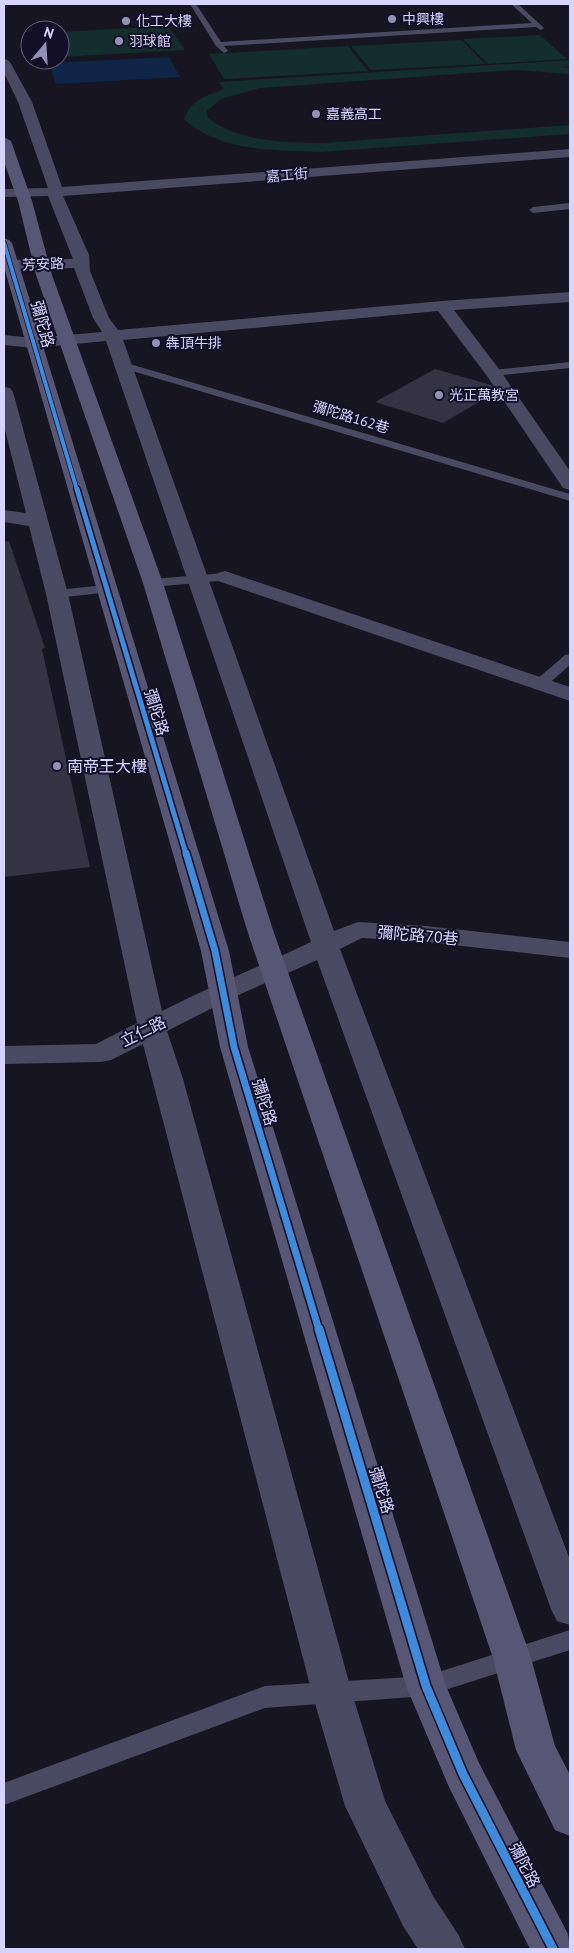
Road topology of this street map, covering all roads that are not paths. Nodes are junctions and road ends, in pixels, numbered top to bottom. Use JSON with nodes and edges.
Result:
{"nodes":[{"id":1,"x":193,"y":4,"type":"edge"},
{"id":2,"x":514,"y":4,"type":"edge"},
{"id":3,"x":540,"y":27,"type":"joint"},
{"id":4,"x":219,"y":44,"type":"junction"},
{"id":5,"x":224,"y":51,"type":"dead end"},
{"id":6,"x":4,"y":62,"type":"edge"},
{"id":7,"x":4,"y":142,"type":"edge"},
{"id":8,"x":570,"y":153,"type":"edge"},
{"id":9,"x":13,"y":193,"type":"edge"},
{"id":10,"x":54,"y":193,"type":"junction"},
{"id":11,"x":570,"y":206,"type":"edge"},
{"id":12,"x":533,"y":210,"type":"dead end"},
{"id":13,"x":6,"y":258,"type":"edge"},
{"id":14,"x":82,"y":262,"type":"junction"},
{"id":15,"x":41,"y":264,"type":"junction"},
{"id":16,"x":570,"y":297,"type":"edge"},
{"id":17,"x":442,"y":306,"type":"junction"},
{"id":18,"x":113,"y":336,"type":"junction"},
{"id":19,"x":4,"y":340,"type":"edge"},
{"id":20,"x":67,"y":340,"type":"junction"},
{"id":21,"x":33,"y":343,"type":"junction"},
{"id":22,"x":123,"y":365,"type":"junction"},
{"id":23,"x":570,"y":365,"type":"edge"},
{"id":24,"x":493,"y":373,"type":"junction"},
{"id":25,"x":4,"y":392,"type":"edge"},
{"id":26,"x":570,"y":484,"type":"edge"},
{"id":27,"x":570,"y":498,"type":"edge"},
{"id":28,"x":4,"y":516,"type":"edge"},
{"id":29,"x":39,"y":521,"type":"junction"},
{"id":30,"x":225,"y":577,"type":"joint"},
{"id":31,"x":199,"y":580,"type":"junction"},
{"id":32,"x":153,"y":583,"type":"junction"},
{"id":33,"x":106,"y":589,"type":"junction"},
{"id":34,"x":57,"y":594,"type":"junction"},
{"id":35,"x":570,"y":658,"type":"edge"},
{"id":36,"x":540,"y":683,"type":"junction"},
{"id":37,"x":570,"y":694,"type":"edge"},
{"id":38,"x":324,"y":946,"type":"junction"},
{"id":39,"x":570,"y":950,"type":"edge"},
{"id":40,"x":275,"y":970,"type":"junction"},
{"id":41,"x":224,"y":991,"type":"junction"},
{"id":42,"x":152,"y":1027,"type":"junction"},
{"id":43,"x":4,"y":1055,"type":"edge"},
{"id":44,"x":570,"y":1609,"type":"edge"},
{"id":45,"x":570,"y":1640,"type":"edge"},
{"id":46,"x":512,"y":1658,"type":"junction"},
{"id":47,"x":426,"y":1686,"type":"junction"},
{"id":48,"x":332,"y":1693,"type":"junction"},
{"id":49,"x":4,"y":1794,"type":"edge"},
{"id":50,"x":570,"y":1816,"type":"edge"},
{"id":51,"x":443,"y":1949,"type":"edge"},
{"id":52,"x":554,"y":1949,"type":"edge"}],
"edges":[{"from":1,"to":4,"type":"lane"},
{"from":2,"to":3,"type":"lane"},
{"from":3,"to":4,"type":"lane"},
{"from":4,"to":5,"type":"lane"},
{"from":6,"to":10,"type":"street"},
{"from":7,"to":9,"type":"street","name":"彌陀路"},
{"from":8,"to":10,"type":"street","name":"嘉工街"},
{"from":9,"to":10,"type":"street","name":"嘉工街"},
{"from":9,"to":15,"type":"street","name":"彌陀路"},
{"from":10,"to":14,"type":"street"},
{"from":11,"to":12,"type":"lane"},
{"from":13,"to":15,"type":"street","name":"芳安路"},
{"from":13,"to":21,"type":"street","name":"彌陀路"},
{"from":14,"to":15,"type":"street","name":"芳安路"},
{"from":14,"to":18,"type":"street"},
{"from":15,"to":20,"type":"street","name":"彌陀路"},
{"from":16,"to":17,"type":"street"},
{"from":17,"to":18,"type":"street"},
{"from":17,"to":24,"type":"street"},
{"from":18,"to":20,"type":"street"},
{"from":18,"to":22,"type":"street"},
{"from":19,"to":21,"type":"street"},
{"from":20,"to":21,"type":"street"},
{"from":20,"to":32,"type":"street","name":"彌陀路"},
{"from":21,"to":33,"type":"street","name":"彌陀路"},
{"from":22,"to":27,"type":"lane","name":"彌陀路162巷"},
{"from":22,"to":31,"type":"street"},
{"from":23,"to":24,"type":"lane"},
{"from":24,"to":26,"type":"street"},
{"from":25,"to":29,"type":"street"},
{"from":28,"to":29,"type":"street"},
{"from":29,"to":34,"type":"street"},
{"from":30,"to":31,"type":"lane"},
{"from":30,"to":36,"type":"street"},
{"from":31,"to":32,"type":"lane"},
{"from":31,"to":38,"type":"street"},
{"from":32,"to":40,"type":"street","name":"彌陀路"},
{"from":33,"to":34,"type":"lane"},
{"from":33,"to":41,"type":"street","name":"彌陀路"},
{"from":34,"to":42,"type":"street"},
{"from":35,"to":36,"type":"lane"},
{"from":36,"to":37,"type":"street"},
{"from":38,"to":39,"type":"street","name":"彌陀路70巷"},
{"from":38,"to":40,"type":"street","name":"彌陀路70巷"},
{"from":38,"to":44,"type":"street"},
{"from":40,"to":41,"type":"street","name":"立仁路"},
{"from":40,"to":46,"type":"street","name":"彌陀路"},
{"from":41,"to":42,"type":"street","name":"立仁路"},
{"from":41,"to":47,"type":"street","name":"彌陀路"},
{"from":42,"to":43,"type":"street","name":"立仁路"},
{"from":42,"to":48,"type":"street"},
{"from":45,"to":46,"type":"lane"},
{"from":46,"to":47,"type":"lane"},
{"from":46,"to":50,"type":"street","name":"彌陀路"},
{"from":47,"to":48,"type":"lane"},
{"from":47,"to":52,"type":"street","name":"彌陀路"},
{"from":48,"to":49,"type":"lane"},
{"from":48,"to":51,"type":"street"}]}
